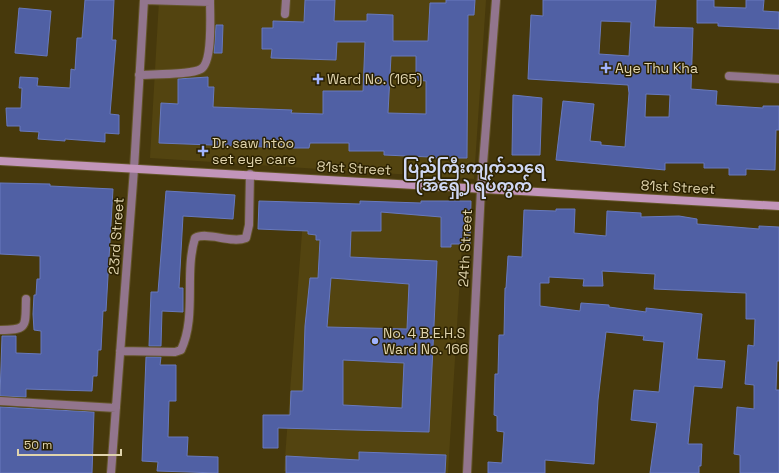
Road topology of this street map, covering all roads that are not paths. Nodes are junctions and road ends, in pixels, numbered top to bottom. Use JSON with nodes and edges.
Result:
{"nodes":[{"id":1,"x":144,"y":0,"type":"edge"},
{"id":2,"x":286,"y":0,"type":"edge"},
{"id":3,"x":496,"y":0,"type":"edge"},
{"id":4,"x":210,"y":1,"type":"edge"},
{"id":5,"x":285,"y":14,"type":"dead end"},
{"id":6,"x":139,"y":75,"type":"junction"},
{"id":7,"x":729,"y":76,"type":"dead end"},
{"id":8,"x":779,"y":79,"type":"edge"},
{"id":9,"x":0,"y":160,"type":"edge"},
{"id":10,"x":134,"y":169,"type":"junction"},
{"id":11,"x":250,"y":174,"type":"junction"},
{"id":12,"x":481,"y":188,"type":"junction"},
{"id":13,"x":779,"y":206,"type":"edge"},
{"id":14,"x":26,"y":299,"type":"dead end"},
{"id":15,"x":0,"y":330,"type":"edge"},
{"id":16,"x":120,"y":351,"type":"junction"},
{"id":17,"x":0,"y":401,"type":"edge"},
{"id":18,"x":116,"y":408,"type":"junction"},
{"id":19,"x":111,"y":473,"type":"edge"},
{"id":20,"x":467,"y":473,"type":"edge"}],
"edges":[{"from":1,"to":4,"type":"street"},
{"from":1,"to":6,"type":"street","name":"23rd Street"},
{"from":2,"to":5,"type":"street"},
{"from":3,"to":12,"type":"street","name":"24th Street"},
{"from":4,"to":6,"type":"street"},
{"from":6,"to":10,"type":"street","name":"23rd Street"},
{"from":7,"to":8,"type":"street"},
{"from":9,"to":10,"type":"street","name":"81st Street"},
{"from":10,"to":11,"type":"street","name":"81st Street"},
{"from":10,"to":16,"type":"street","name":"23rd Street"},
{"from":11,"to":12,"type":"street","name":"81st Street"},
{"from":11,"to":16,"type":"street"},
{"from":12,"to":13,"type":"street","name":"81st Street"},
{"from":12,"to":20,"type":"street","name":"24th Street"},
{"from":14,"to":15,"type":"street"},
{"from":16,"to":18,"type":"street","name":"23rd Street"},
{"from":17,"to":18,"type":"street"},
{"from":18,"to":19,"type":"street","name":"23rd Street"}]}
